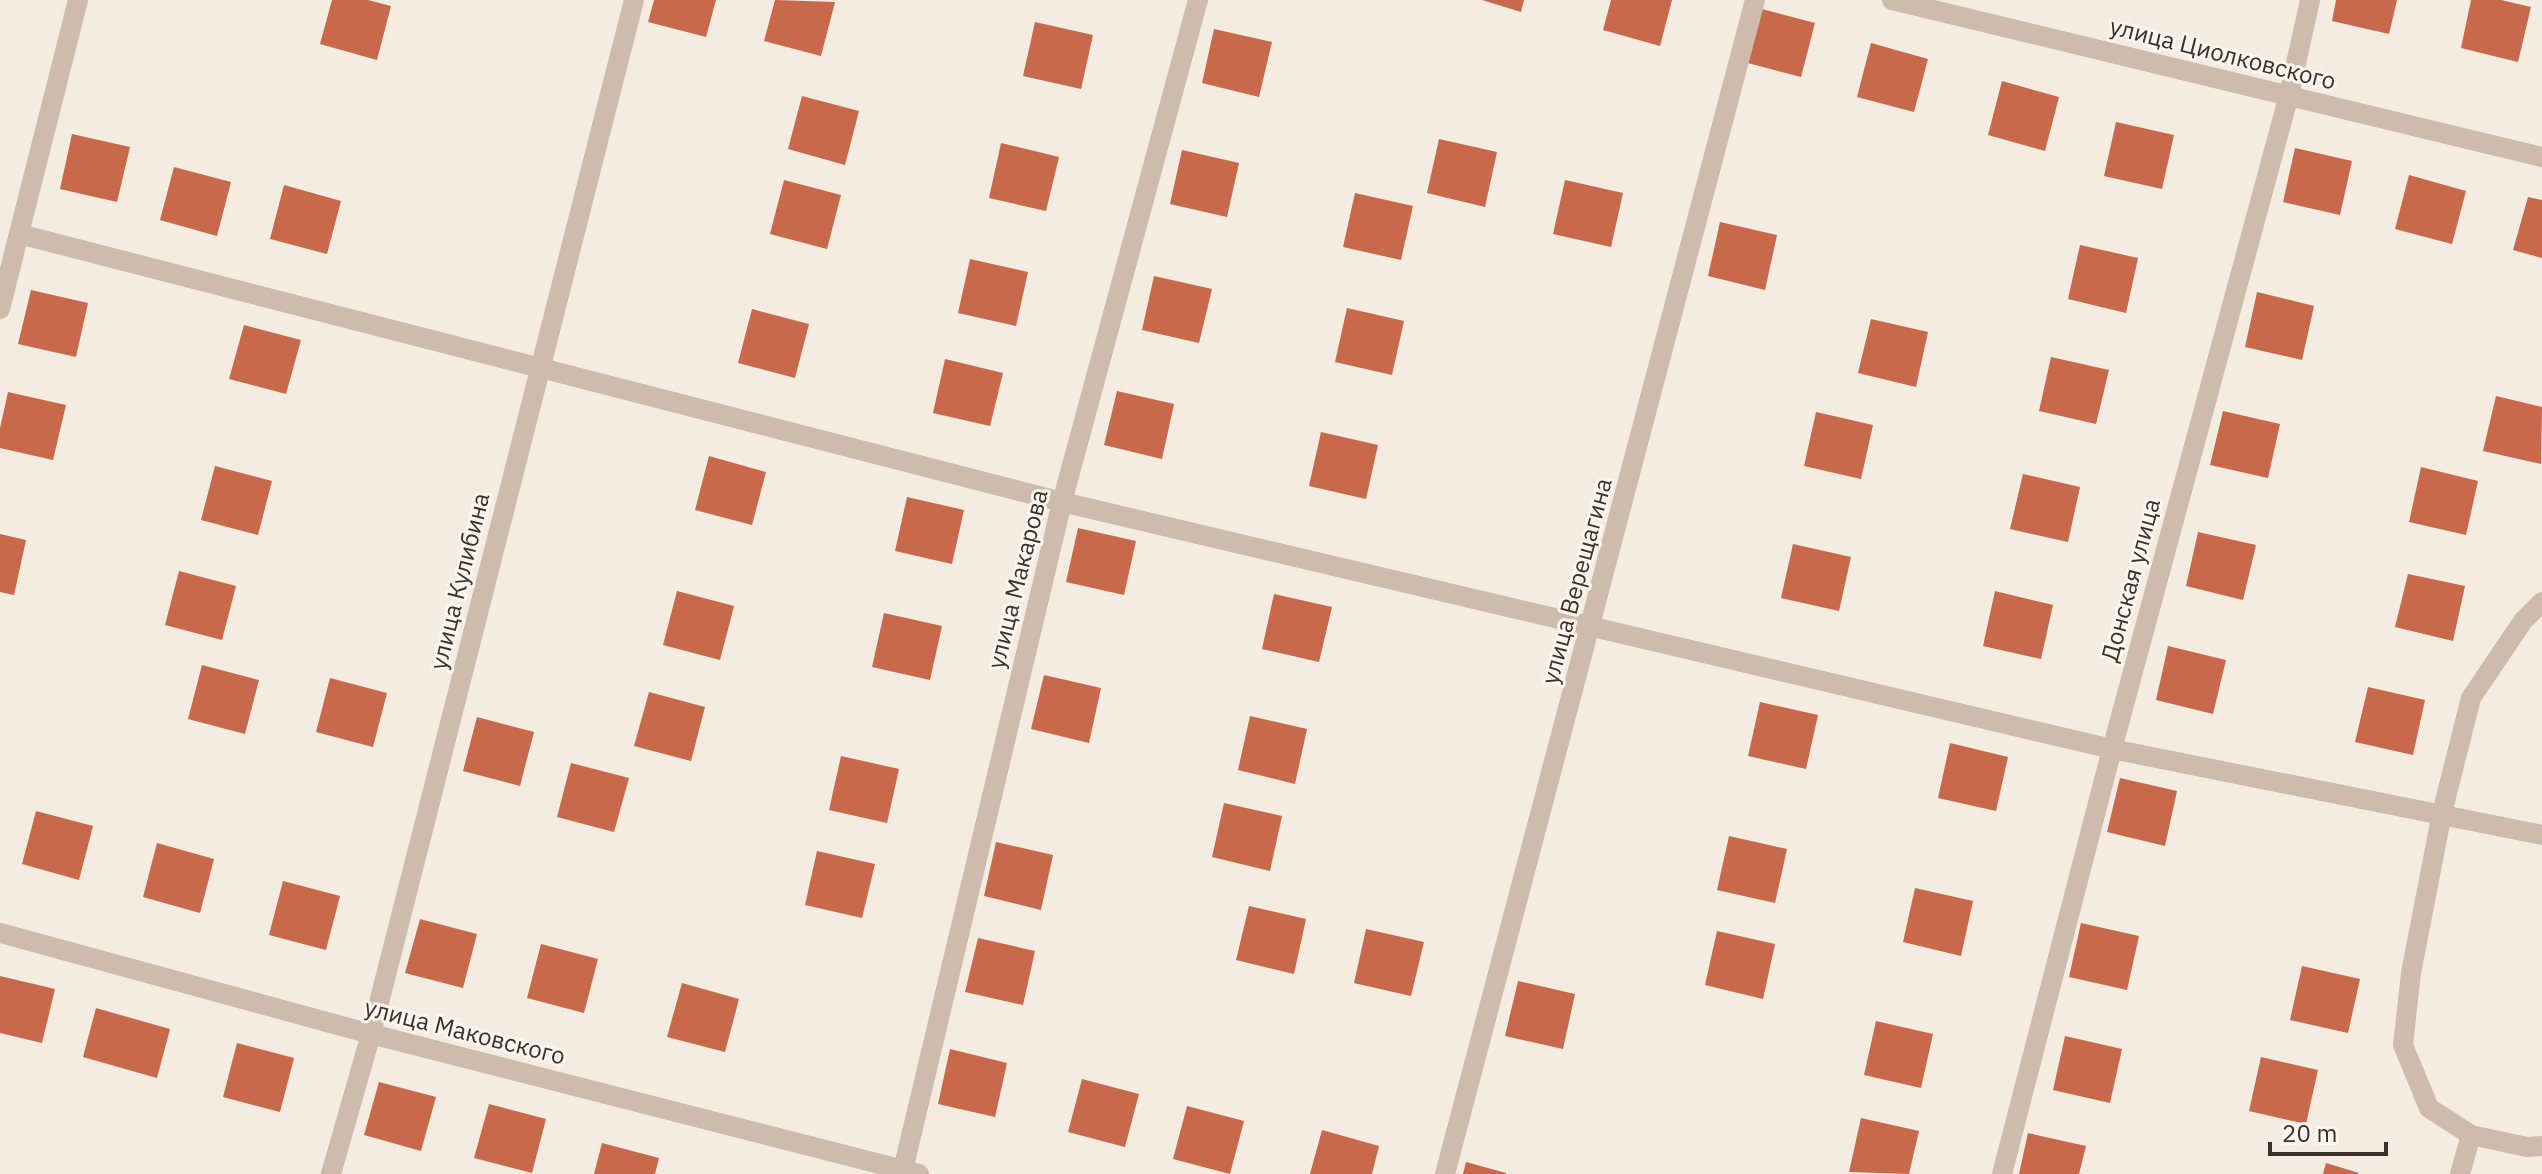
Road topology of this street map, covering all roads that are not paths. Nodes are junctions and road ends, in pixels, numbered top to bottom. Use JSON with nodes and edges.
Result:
{"nodes":[{"id":1,"x":78,"y":0,"type":"edge"},
{"id":2,"x":634,"y":0,"type":"edge"},
{"id":3,"x":1198,"y":0,"type":"edge"},
{"id":4,"x":1755,"y":0,"type":"edge"},
{"id":5,"x":1892,"y":0,"type":"edge"},
{"id":6,"x":2310,"y":0,"type":"edge"},
{"id":7,"x":2289,"y":95,"type":"junction"},
{"id":8,"x":2542,"y":157,"type":"edge"},
{"id":9,"x":19,"y":234,"type":"junction"},
{"id":10,"x":0,"y":309,"type":"edge"},
{"id":11,"x":541,"y":367,"type":"junction"},
{"id":12,"x":1062,"y":502,"type":"junction"},
{"id":13,"x":2542,"y":602,"type":"edge"},
{"id":14,"x":1591,"y":628,"type":"junction"},
{"id":15,"x":2112,"y":749,"type":"junction"},
{"id":16,"x":2442,"y":813,"type":"junction"},
{"id":17,"x":2542,"y":835,"type":"edge"},
{"id":18,"x":0,"y":933,"type":"edge"},
{"id":19,"x":371,"y":1034,"type":"junction"},
{"id":20,"x":2471,"y":1135,"type":"junction"},
{"id":21,"x":2542,"y":1146,"type":"edge"},
{"id":22,"x":908,"y":1173,"type":"edge"},
{"id":23,"x":331,"y":1174,"type":"edge"},
{"id":24,"x":1445,"y":1174,"type":"edge"},
{"id":25,"x":2002,"y":1174,"type":"edge"},
{"id":26,"x":2460,"y":1174,"type":"edge"}],
"edges":[{"from":1,"to":9,"type":"street"},
{"from":2,"to":11,"type":"street","name":"улица Кулибина"},
{"from":3,"to":12,"type":"street","name":"улица Макарова"},
{"from":4,"to":14,"type":"street","name":"улица Верещагина"},
{"from":5,"to":7,"type":"street","name":"улица Циолковского"},
{"from":6,"to":7,"type":"street","name":"Донская улица"},
{"from":7,"to":8,"type":"street","name":"улица Циолковского"},
{"from":7,"to":15,"type":"street","name":"Донская улица"},
{"from":9,"to":10,"type":"street"},
{"from":9,"to":11,"type":"street"},
{"from":11,"to":12,"type":"street"},
{"from":11,"to":19,"type":"street","name":"улица Кулибина"},
{"from":12,"to":14,"type":"street"},
{"from":12,"to":22,"type":"street","name":"улица Макарова"},
{"from":13,"to":16,"type":"street"},
{"from":14,"to":15,"type":"street"},
{"from":14,"to":24,"type":"street","name":"улица Верещагина"},
{"from":15,"to":16,"type":"street"},
{"from":15,"to":25,"type":"street","name":"Донская улица"},
{"from":16,"to":17,"type":"street"},
{"from":16,"to":20,"type":"street"},
{"from":18,"to":19,"type":"street","name":"улица Маковского"},
{"from":19,"to":22,"type":"street","name":"улица Маковского"},
{"from":19,"to":23,"type":"street","name":"улица Кулибина"},
{"from":20,"to":21,"type":"street"},
{"from":20,"to":26,"type":"street"}]}
